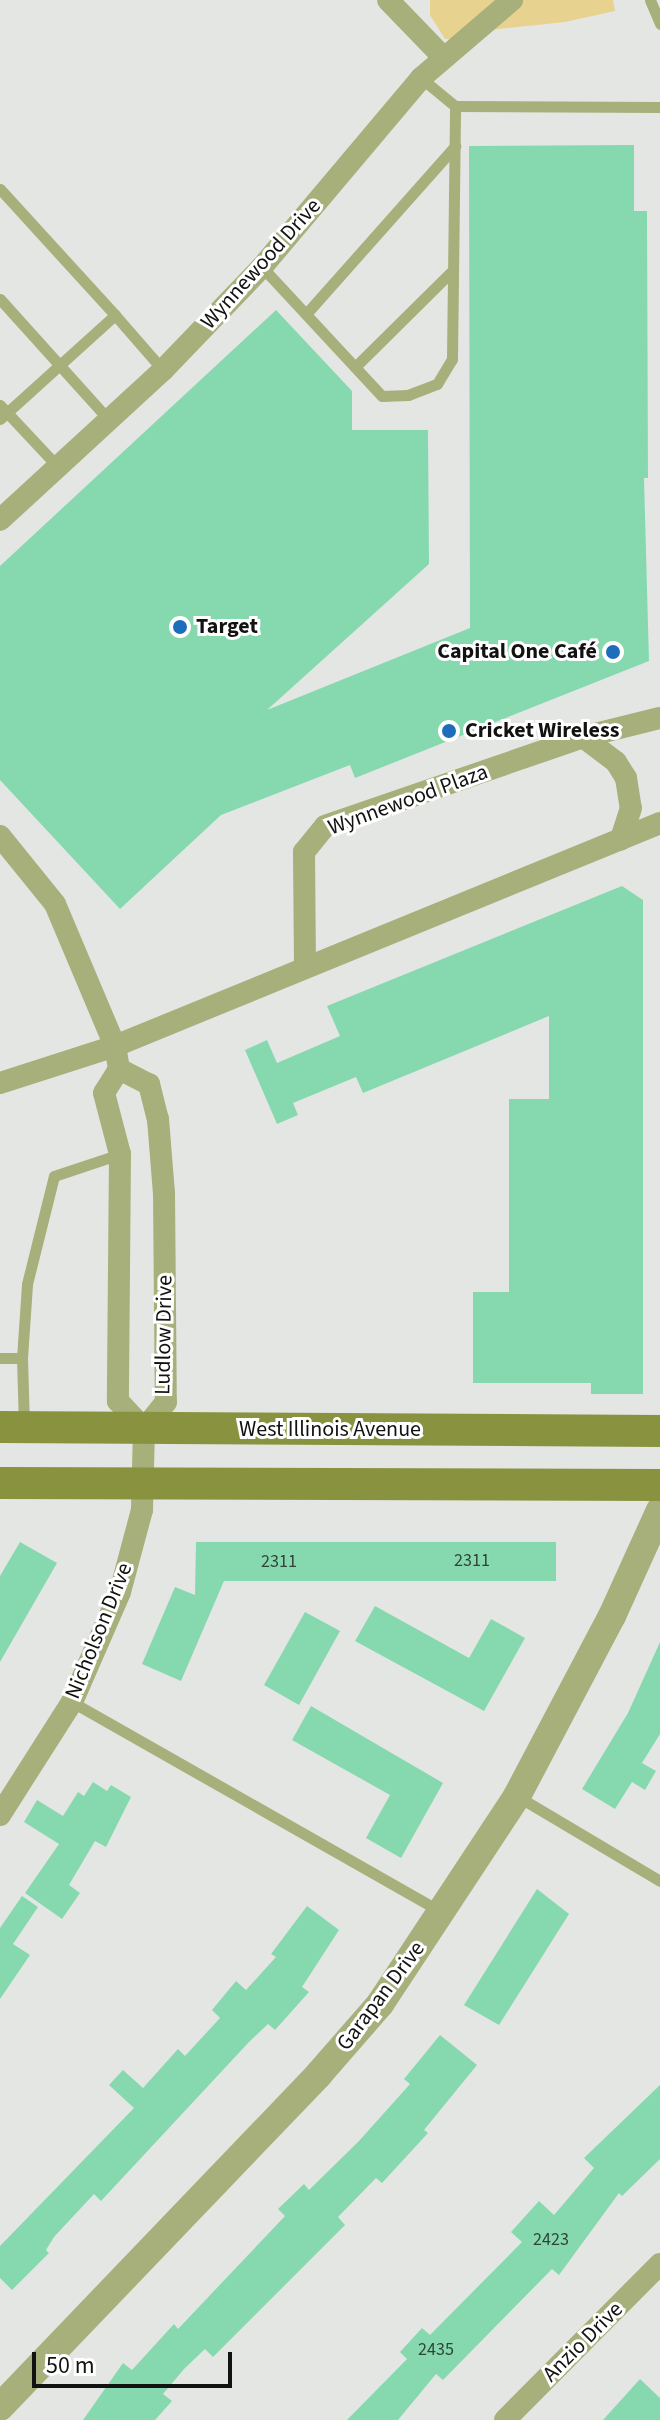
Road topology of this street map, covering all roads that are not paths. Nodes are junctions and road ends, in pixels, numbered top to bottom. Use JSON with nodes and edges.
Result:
{"nodes":[{"id":1,"x":388,"y":0,"type":"edge"},
{"id":2,"x":512,"y":0,"type":"edge"},
{"id":3,"x":650,"y":0,"type":"edge"},
{"id":4,"x":660,"y":24,"type":"edge"},
{"id":5,"x":442,"y":56,"type":"junction"},
{"id":6,"x":421,"y":78,"type":"junction"},
{"id":7,"x":455,"y":106,"type":"junction"},
{"id":8,"x":660,"y":107,"type":"edge"},
{"id":9,"x":455,"y":146,"type":"junction"},
{"id":10,"x":0,"y":189,"type":"edge"},
{"id":11,"x":262,"y":267,"type":"junction"},
{"id":12,"x":453,"y":270,"type":"junction"},
{"id":13,"x":0,"y":299,"type":"edge"},
{"id":14,"x":306,"y":314,"type":"junction"},
{"id":15,"x":115,"y":315,"type":"junction"},
{"id":16,"x":60,"y":365,"type":"junction"},
{"id":17,"x":355,"y":367,"type":"junction"},
{"id":18,"x":163,"y":370,"type":"junction"},
{"id":19,"x":2,"y":412,"type":"edge"},
{"id":20,"x":109,"y":420,"type":"junction"},
{"id":21,"x":58,"y":467,"type":"junction"},
{"id":22,"x":0,"y":520,"type":"edge"},
{"id":23,"x":660,"y":718,"type":"edge"},
{"id":24,"x":583,"y":737,"type":"junction"},
{"id":25,"x":660,"y":823,"type":"edge"},
{"id":26,"x":0,"y":836,"type":"edge"},
{"id":27,"x":621,"y":839,"type":"junction"},
{"id":28,"x":305,"y":967,"type":"junction"},
{"id":29,"x":115,"y":1046,"type":"junction"},
{"id":30,"x":119,"y":1069,"type":"junction"},
{"id":31,"x":0,"y":1083,"type":"edge"},
{"id":32,"x":120,"y":1154,"type":"junction"},
{"id":33,"x":0,"y":1358,"type":"edge"},
{"id":34,"x":22,"y":1358,"type":"junction"},
{"id":35,"x":12,"y":1427,"type":"edge"},
{"id":36,"x":144,"y":1429,"type":"junction"},
{"id":37,"x":660,"y":1431,"type":"edge"},
{"id":38,"x":0,"y":1483,"type":"edge"},
{"id":39,"x":144,"y":1483,"type":"junction"},
{"id":40,"x":660,"y":1485,"type":"edge"},
{"id":41,"x":660,"y":1510,"type":"edge"},
{"id":42,"x":72,"y":1702,"type":"junction"},
{"id":43,"x":517,"y":1796,"type":"junction"},
{"id":44,"x":0,"y":1815,"type":"edge"},
{"id":45,"x":660,"y":1881,"type":"edge"},
{"id":46,"x":443,"y":1912,"type":"junction"},
{"id":47,"x":660,"y":2264,"type":"edge"},
{"id":48,"x":0,"y":2407,"type":"edge"},
{"id":49,"x":505,"y":2420,"type":"edge"}],
"edges":[{"from":1,"to":5,"type":"street"},
{"from":2,"to":5,"type":"street","name":"Wynnewood Drive"},
{"from":3,"to":4,"type":"lane"},
{"from":5,"to":6,"type":"street","name":"Wynnewood Drive"},
{"from":6,"to":7,"type":"lane"},
{"from":6,"to":11,"type":"street","name":"Wynnewood Drive"},
{"from":7,"to":8,"type":"lane"},
{"from":7,"to":9,"type":"lane"},
{"from":9,"to":12,"type":"lane"},
{"from":9,"to":14,"type":"lane"},
{"from":10,"to":15,"type":"lane"},
{"from":11,"to":14,"type":"lane"},
{"from":11,"to":18,"type":"street","name":"Wynnewood Drive"},
{"from":12,"to":17,"type":"lane"},
{"from":12,"to":17,"type":"lane"},
{"from":13,"to":16,"type":"lane"},
{"from":14,"to":17,"type":"lane"},
{"from":15,"to":16,"type":"lane"},
{"from":15,"to":18,"type":"lane"},
{"from":16,"to":19,"type":"lane"},
{"from":16,"to":20,"type":"lane"},
{"from":18,"to":20,"type":"street","name":"Wynnewood Drive"},
{"from":19,"to":21,"type":"lane"},
{"from":20,"to":21,"type":"street","name":"Wynnewood Drive"},
{"from":21,"to":22,"type":"street","name":"Wynnewood Drive"},
{"from":23,"to":24,"type":"street","name":"Wynnewood Plaza"},
{"from":24,"to":27,"type":"street"},
{"from":24,"to":28,"type":"street","name":"Wynnewood Plaza"},
{"from":25,"to":27,"type":"street"},
{"from":26,"to":29,"type":"street","name":"Ludlow Drive"},
{"from":27,"to":28,"type":"street"},
{"from":28,"to":29,"type":"street"},
{"from":29,"to":30,"type":"street","name":"Ludlow Drive"},
{"from":29,"to":31,"type":"street"},
{"from":30,"to":32,"type":"street","name":"Ludlow Drive"},
{"from":30,"to":36,"type":"street","name":"Ludlow Drive"},
{"from":32,"to":34,"type":"lane"},
{"from":32,"to":36,"type":"street","name":"Ludlow Drive"},
{"from":33,"to":34,"type":"lane"},
{"from":34,"to":35,"type":"lane"},
{"from":35,"to":36,"type":"main road","name":"West Illinois Avenue"},
{"from":36,"to":37,"type":"main road","name":"West Illinois Avenue"},
{"from":36,"to":39,"type":"street","name":"Nicholson Drive"},
{"from":38,"to":39,"type":"main road"},
{"from":39,"to":40,"type":"main road"},
{"from":39,"to":42,"type":"street","name":"Nicholson Drive"},
{"from":41,"to":43,"type":"street","name":"Garapan Drive"},
{"from":42,"to":44,"type":"street","name":"Nicholson Drive"},
{"from":42,"to":46,"type":"lane"},
{"from":43,"to":45,"type":"lane"},
{"from":43,"to":46,"type":"street","name":"Garapan Drive"},
{"from":46,"to":48,"type":"street","name":"Garapan Drive"},
{"from":47,"to":49,"type":"street","name":"Anzio Drive"}]}
